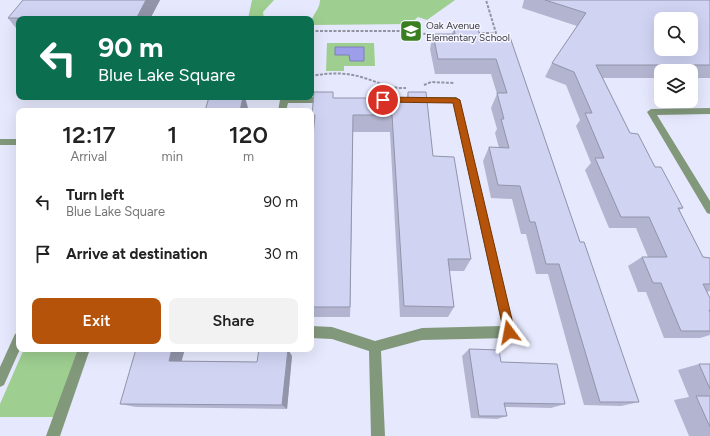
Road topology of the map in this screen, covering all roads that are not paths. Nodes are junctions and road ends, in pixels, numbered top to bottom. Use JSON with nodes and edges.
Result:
{"nodes":[{"id":1,"x":284,"y":100,"type":"edge"},
{"id":2,"x":314,"y":100,"type":"edge"},
{"id":3,"x":314,"y":100,"type":"edge"},
{"id":4,"x":334,"y":100,"type":"edge"},
{"id":5,"x":403,"y":100,"type":"edge"},
{"id":6,"x":710,"y":111,"type":"edge"},
{"id":7,"x":0,"y":142,"type":"edge"},
{"id":8,"x":16,"y":142,"type":"edge"},
{"id":9,"x":710,"y":210,"type":"edge"},
{"id":10,"x":314,"y":332,"type":"edge"},
{"id":11,"x":16,"y":345,"type":"edge"},
{"id":12,"x":375,"y":347,"type":"junction"},
{"id":13,"x":83,"y":352,"type":"edge"},
{"id":14,"x":0,"y":381,"type":"edge"},
{"id":15,"x":53,"y":436,"type":"edge"},
{"id":16,"x":378,"y":436,"type":"edge"}],
"edges":[{"from":1,"to":2,"type":"street"},
{"from":3,"to":4,"type":"street"},
{"from":5,"to":12,"type":"street"},
{"from":6,"to":9,"type":"street"},
{"from":7,"to":8,"type":"street"},
{"from":10,"to":12,"type":"street"},
{"from":11,"to":14,"type":"street"},
{"from":12,"to":16,"type":"street"},
{"from":13,"to":15,"type":"street"}]}
